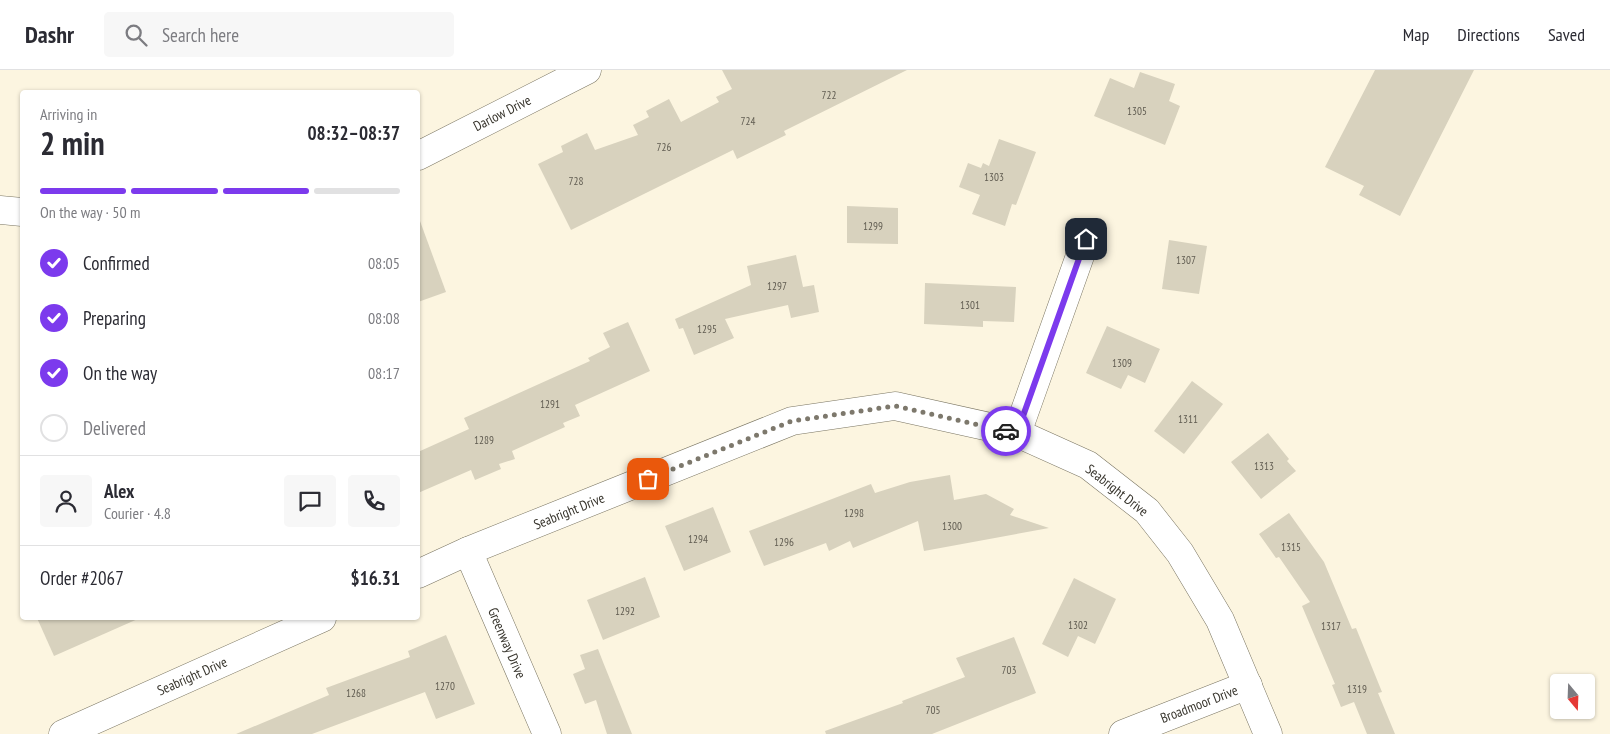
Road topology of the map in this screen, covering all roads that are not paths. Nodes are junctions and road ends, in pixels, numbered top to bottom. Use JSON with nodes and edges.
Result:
{"nodes":[{"id":1,"x":587,"y":70,"type":"edge"},
{"id":2,"x":548,"y":79,"type":"edge"},
{"id":3,"x":420,"y":155,"type":"edge"},
{"id":4,"x":0,"y":210,"type":"edge"},
{"id":5,"x":20,"y":212,"type":"edge"},
{"id":6,"x":1086,"y":239,"type":"dead end"},
{"id":7,"x":1017,"y":433,"type":"junction"},
{"id":8,"x":468,"y":551,"type":"junction"},
{"id":9,"x":420,"y":573,"type":"edge"},
{"id":10,"x":318,"y":620,"type":"edge"},
{"id":11,"x":1248,"y":685,"type":"junction"},
{"id":12,"x":63,"y":734,"type":"edge"},
{"id":13,"x":547,"y":734,"type":"edge"},
{"id":14,"x":1123,"y":734,"type":"edge"},
{"id":15,"x":1268,"y":734,"type":"edge"}],
"edges":[{"from":1,"to":2,"type":"street","name":"Darlow Drive"},
{"from":2,"to":3,"type":"street","name":"Darlow Drive"},
{"from":4,"to":5,"type":"street"},
{"from":6,"to":7,"type":"street"},
{"from":7,"to":8,"type":"street","name":"Seabright Drive"},
{"from":7,"to":11,"type":"street","name":"Seabright Drive"},
{"from":8,"to":9,"type":"street","name":"Seabright Drive"},
{"from":8,"to":13,"type":"street","name":"Greenway Drive"},
{"from":10,"to":12,"type":"street","name":"Seabright Drive"},
{"from":11,"to":14,"type":"street","name":"Broadmoor Drive"},
{"from":11,"to":15,"type":"street","name":"Seabright Drive"}]}
